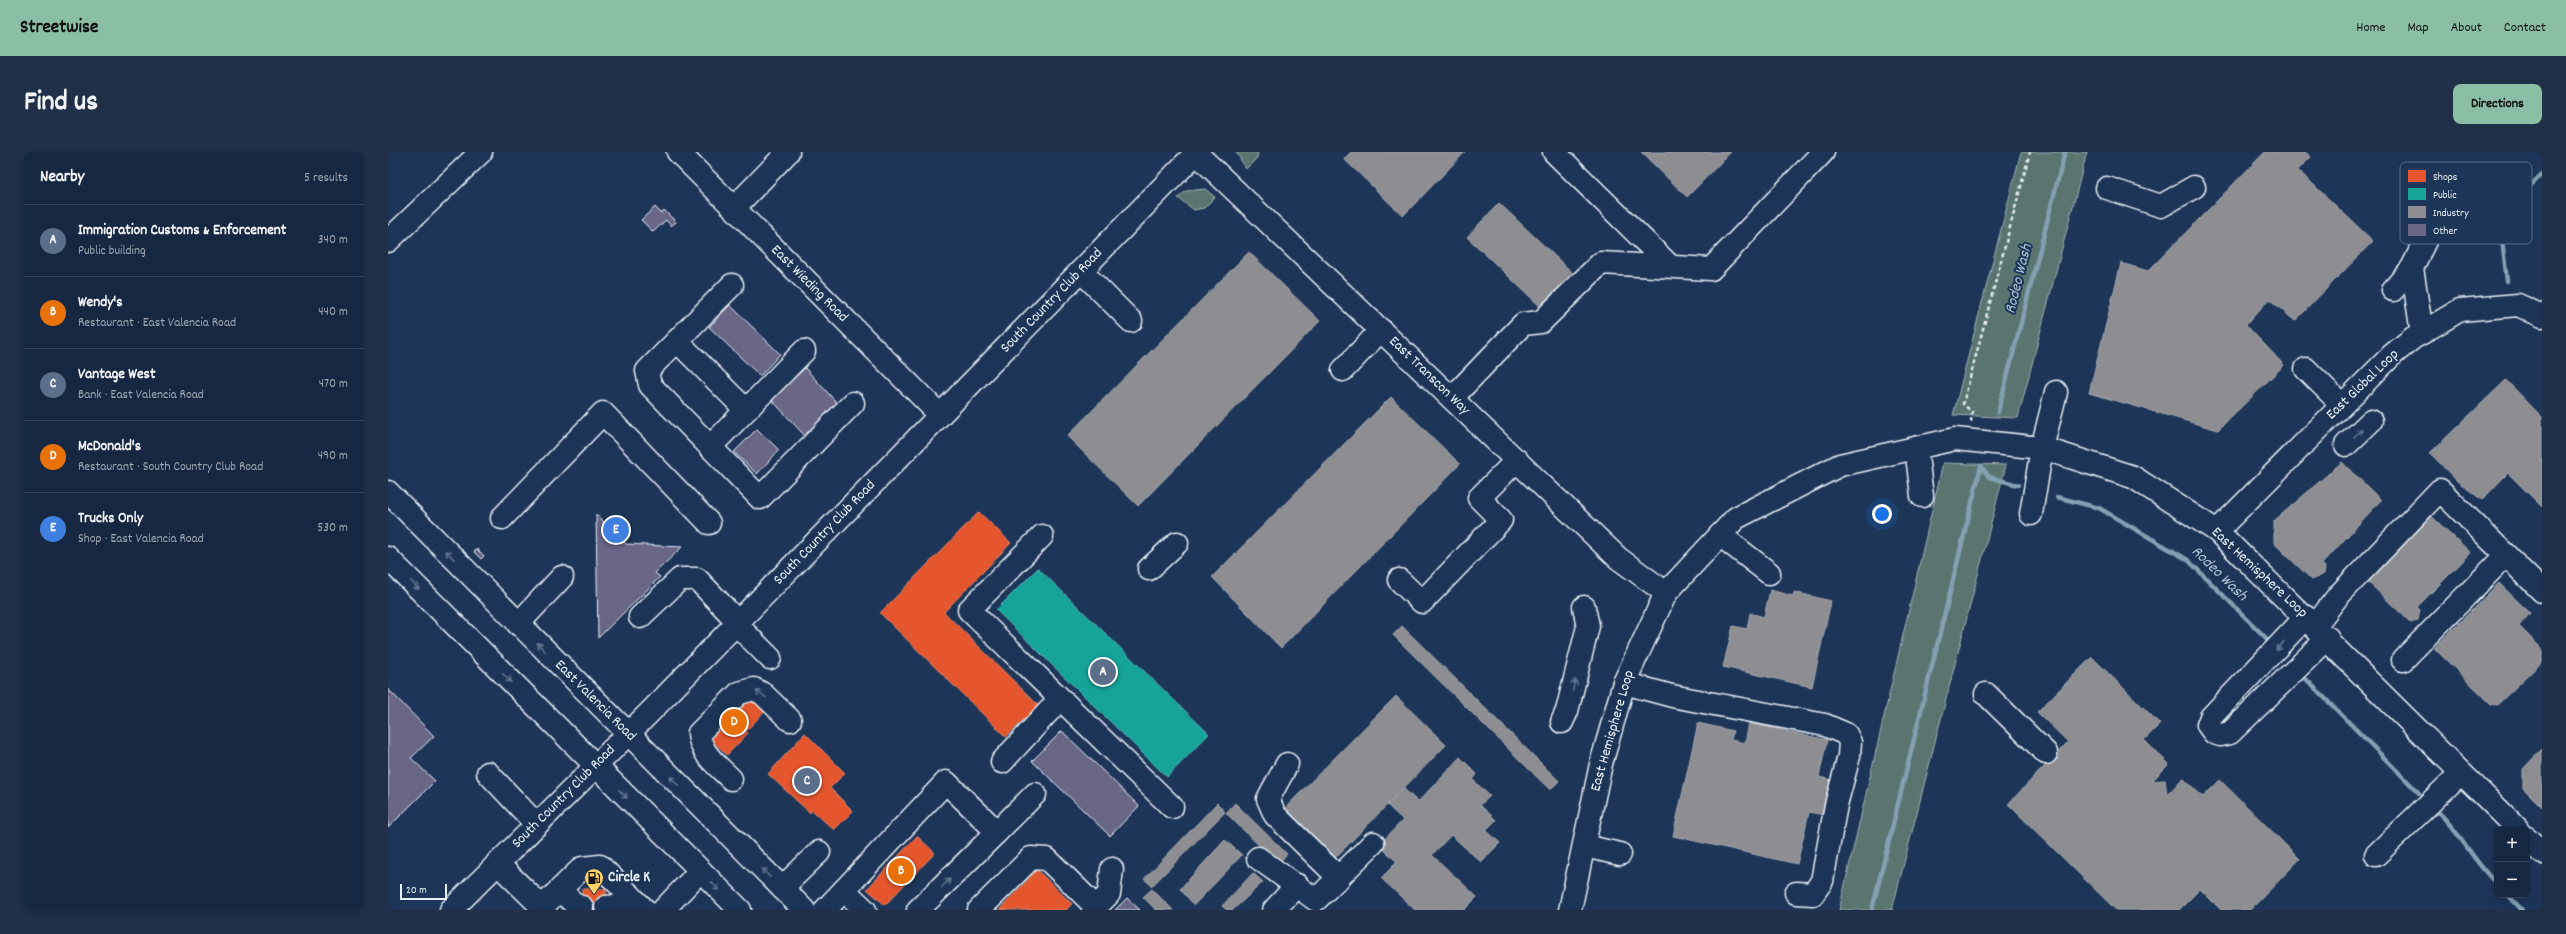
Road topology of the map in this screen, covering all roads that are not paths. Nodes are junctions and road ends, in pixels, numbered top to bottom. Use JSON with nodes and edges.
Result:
{"nodes":[{"id":1,"x":480,"y":152,"type":"edge"},
{"id":2,"x":678,"y":152,"type":"edge"},
{"id":3,"x":788,"y":152,"type":"edge"},
{"id":4,"x":1196,"y":152,"type":"edge"},
{"id":5,"x":1554,"y":152,"type":"edge"},
{"id":6,"x":1823,"y":152,"type":"edge"},
{"id":7,"x":2194,"y":187,"type":"dead end"},
{"id":8,"x":2106,"y":188,"type":"dead end"},
{"id":9,"x":734,"y":208,"type":"junction"},
{"id":10,"x":388,"y":241,"type":"edge"},
{"id":11,"x":2424,"y":244,"type":"edge"},
{"id":12,"x":1670,"y":266,"type":"junction"},
{"id":13,"x":2412,"y":268,"type":"junction"},
{"id":14,"x":1082,"y":272,"type":"junction"},
{"id":15,"x":732,"y":286,"type":"dead end"},
{"id":16,"x":2393,"y":290,"type":"dead end"},
{"id":17,"x":2542,"y":316,"type":"edge"},
{"id":18,"x":1131,"y":321,"type":"dead end"},
{"id":19,"x":1381,"y":330,"type":"junction"},
{"id":20,"x":2422,"y":333,"type":"junction"},
{"id":21,"x":677,"y":341,"type":"junction"},
{"id":22,"x":804,"y":351,"type":"dead end"},
{"id":23,"x":2306,"y":369,"type":"dead end"},
{"id":24,"x":1342,"y":370,"type":"dead end"},
{"id":25,"x":2056,"y":392,"type":"dead end"},
{"id":26,"x":1452,"y":398,"type":"junction"},
{"id":27,"x":854,"y":403,"type":"dead end"},
{"id":28,"x":2342,"y":405,"type":"junction"},
{"id":29,"x":746,"y":410,"type":"junction"},
{"id":30,"x":940,"y":415,"type":"junction"},
{"id":31,"x":2371,"y":421,"type":"dead end"},
{"id":32,"x":2346,"y":445,"type":"dead end"},
{"id":33,"x":710,"y":447,"type":"junction"},
{"id":34,"x":1916,"y":448,"type":"junction"},
{"id":35,"x":2042,"y":448,"type":"junction"},
{"id":36,"x":1516,"y":460,"type":"junction"},
{"id":37,"x":388,"y":492,"type":"edge"},
{"id":38,"x":1922,"y":496,"type":"dead end"},
{"id":39,"x":2031,"y":514,"type":"dead end"},
{"id":40,"x":502,"y":518,"type":"dead end"},
{"id":41,"x":709,"y":524,"type":"dead end"},
{"id":42,"x":2217,"y":531,"type":"junction"},
{"id":43,"x":1720,"y":535,"type":"junction"},
{"id":44,"x":1042,"y":536,"type":"dead end"},
{"id":45,"x":1177,"y":543,"type":"dead end"},
{"id":46,"x":2506,"y":555,"type":"junction"},
{"id":47,"x":388,"y":558,"type":"edge"},
{"id":48,"x":1149,"y":569,"type":"dead end"},
{"id":49,"x":1769,"y":573,"type":"dead end"},
{"id":50,"x":562,"y":577,"type":"dead end"},
{"id":51,"x":1399,"y":580,"type":"dead end"},
{"id":52,"x":2542,"y":591,"type":"edge"},
{"id":53,"x":1666,"y":593,"type":"junction"},
{"id":54,"x":1584,"y":607,"type":"dead end"},
{"id":55,"x":640,"y":618,"type":"dead end"},
{"id":56,"x":737,"y":623,"type":"junction"},
{"id":57,"x":518,"y":624,"type":"junction"},
{"id":58,"x":2316,"y":627,"type":"junction"},
{"id":59,"x":770,"y":658,"type":"dead end"},
{"id":60,"x":2403,"y":660,"type":"dead end"},
{"id":61,"x":2256,"y":671,"type":"junction"},
{"id":62,"x":1624,"y":683,"type":"junction"},
{"id":63,"x":2275,"y":689,"type":"junction"},
{"id":64,"x":1986,"y":694,"type":"dead end"},
{"id":65,"x":1060,"y":699,"type":"junction"},
{"id":66,"x":790,"y":720,"type":"dead end"},
{"id":67,"x":1562,"y":722,"type":"dead end"},
{"id":68,"x":628,"y":734,"type":"junction"},
{"id":69,"x":2046,"y":753,"type":"dead end"},
{"id":70,"x":1002,"y":762,"type":"dead end"},
{"id":71,"x":1287,"y":764,"type":"dead end"},
{"id":72,"x":595,"y":767,"type":"junction"},
{"id":73,"x":488,"y":773,"type":"dead end"},
{"id":74,"x":2461,"y":773,"type":"junction"},
{"id":75,"x":731,"y":779,"type":"dead end"},
{"id":76,"x":1035,"y":794,"type":"dead end"},
{"id":77,"x":1172,"y":807,"type":"dead end"},
{"id":78,"x":536,"y":824,"type":"junction"},
{"id":79,"x":2515,"y":826,"type":"edge"},
{"id":80,"x":997,"y":832,"type":"junction"},
{"id":81,"x":2530,"y":841,"type":"edge"},
{"id":82,"x":1373,"y":843,"type":"dead end"},
{"id":83,"x":1584,"y":846,"type":"junction"},
{"id":84,"x":819,"y":852,"type":"dead end"},
{"id":85,"x":2542,"y":853,"type":"edge"},
{"id":86,"x":1620,"y":854,"type":"dead end"},
{"id":87,"x":2376,"y":855,"type":"dead end"},
{"id":88,"x":1258,"y":858,"type":"dead end"},
{"id":89,"x":497,"y":863,"type":"junction"},
{"id":90,"x":962,"y":867,"type":"junction"},
{"id":91,"x":1112,"y":869,"type":"dead end"},
{"id":92,"x":700,"y":871,"type":"junction"},
{"id":93,"x":1339,"y":878,"type":"junction"},
{"id":94,"x":1297,"y":885,"type":"junction"},
{"id":95,"x":782,"y":888,"type":"junction"},
{"id":96,"x":560,"y":890,"type":"junction"},
{"id":97,"x":844,"y":890,"type":"junction"},
{"id":98,"x":1796,"y":893,"type":"dead end"},
{"id":99,"x":638,"y":903,"type":"edge"},
{"id":100,"x":606,"y":906,"type":"dead end"},
{"id":101,"x":582,"y":907,"type":"dead end"},
{"id":102,"x":1095,"y":908,"type":"edge"},
{"id":103,"x":544,"y":909,"type":"edge"},
{"id":104,"x":451,"y":910,"type":"edge"},
{"id":105,"x":663,"y":910,"type":"edge"},
{"id":106,"x":740,"y":910,"type":"edge"},
{"id":107,"x":804,"y":910,"type":"edge"},
{"id":108,"x":825,"y":910,"type":"edge"},
{"id":109,"x":865,"y":910,"type":"edge"},
{"id":110,"x":918,"y":910,"type":"edge"},
{"id":111,"x":978,"y":910,"type":"edge"},
{"id":112,"x":1274,"y":910,"type":"edge"},
{"id":113,"x":1570,"y":910,"type":"edge"}],
"edges":[{"from":1,"to":10,"type":"street"},
{"from":2,"to":9,"type":"street","name":"East Wieding Road"},
{"from":3,"to":9,"type":"street"},
{"from":4,"to":14,"type":"street","name":"South Country Club Road"},
{"from":4,"to":19,"type":"street","name":"East Transcon Way"},
{"from":5,"to":12,"type":"street"},
{"from":6,"to":12,"type":"street"},
{"from":7,"to":8,"type":"street"},
{"from":9,"to":30,"type":"street","name":"East Wieding Road"},
{"from":11,"to":13,"type":"street"},
{"from":12,"to":26,"type":"street"},
{"from":13,"to":16,"type":"street"},
{"from":13,"to":20,"type":"street"},
{"from":14,"to":18,"type":"street"},
{"from":14,"to":30,"type":"street","name":"South Country Club Road"},
{"from":15,"to":21,"type":"street"},
{"from":17,"to":20,"type":"street","name":"East Global Loop"},
{"from":19,"to":24,"type":"street"},
{"from":19,"to":26,"type":"street","name":"East Transcon Way"},
{"from":20,"to":28,"type":"street","name":"East Global Loop"},
{"from":21,"to":29,"type":"street"},
{"from":21,"to":33,"type":"street"},
{"from":22,"to":29,"type":"street"},
{"from":23,"to":28,"type":"street"},
{"from":25,"to":35,"type":"street"},
{"from":26,"to":36,"type":"street","name":"East Transcon Way"},
{"from":27,"to":33,"type":"street"},
{"from":28,"to":42,"type":"street","name":"East Global Loop"},
{"from":29,"to":33,"type":"street"},
{"from":30,"to":56,"type":"street","name":"South Country Club Road"},
{"from":32,"to":31,"type":"street","one_way":true},
{"from":34,"to":35,"type":"street","name":"East Hemisphere Loop"},
{"from":34,"to":38,"type":"street"},
{"from":34,"to":43,"type":"street","name":"East Hemisphere Loop"},
{"from":35,"to":39,"type":"street"},
{"from":35,"to":42,"type":"street","name":"East Hemisphere Loop"},
{"from":36,"to":51,"type":"street"},
{"from":36,"to":53,"type":"street","name":"East Transcon Way"},
{"from":57,"to":37,"type":"street","name":"East Valencia Road","one_way":true},
{"from":40,"to":41,"type":"street"},
{"from":42,"to":58,"type":"street","name":"East Hemisphere Loop"},
{"from":43,"to":49,"type":"street"},
{"from":43,"to":53,"type":"street","name":"East Hemisphere Loop"},
{"from":44,"to":65,"type":"street"},
{"from":45,"to":48,"type":"street"},
{"from":46,"to":52,"type":"street"},
{"from":46,"to":58,"type":"street"},
{"from":46,"to":60,"type":"street"},
{"from":47,"to":72,"type":"street","one_way":true},
{"from":50,"to":57,"type":"street"},
{"from":53,"to":62,"type":"street","name":"East Hemisphere Loop"},
{"from":67,"to":54,"type":"street","one_way":true},
{"from":55,"to":56,"type":"street"},
{"from":56,"to":59,"type":"street"},
{"from":56,"to":68,"type":"street","name":"South Country Club Road"},
{"from":68,"to":57,"type":"street","name":"East Valencia Road","one_way":true},
{"from":58,"to":61,"type":"street","one_way":true},
{"from":58,"to":63,"type":"street"},
{"from":58,"to":74,"type":"street","name":"East Hemisphere Loop"},
{"from":61,"to":63,"type":"street"},
{"from":61,"to":63,"type":"street"},
{"from":62,"to":83,"type":"street","name":"East Hemisphere Loop"},
{"from":62,"to":98,"type":"street"},
{"from":64,"to":69,"type":"street"},
{"from":65,"to":70,"type":"street"},
{"from":65,"to":77,"type":"street"},
{"from":66,"to":75,"type":"street","one_way":true},
{"from":68,"to":72,"type":"street","name":"South Country Club Road"},
{"from":95,"to":68,"type":"street","name":"East Valencia Road","one_way":true},
{"from":71,"to":93,"type":"street"},
{"from":72,"to":78,"type":"street","name":"South Country Club Road"},
{"from":72,"to":92,"type":"street","one_way":true},
{"from":73,"to":78,"type":"street"},
{"from":74,"to":79,"type":"street","name":"East Hemisphere Loop"},
{"from":74,"to":87,"type":"street"},
{"from":76,"to":80,"type":"street"},
{"from":78,"to":89,"type":"street","name":"South Country Club Road"},
{"from":80,"to":90,"type":"street"},
{"from":80,"to":97,"type":"street"},
{"from":81,"to":85,"type":"street"},
{"from":82,"to":93,"type":"street"},
{"from":83,"to":86,"type":"street"},
{"from":83,"to":113,"type":"street","name":"East Hemisphere Loop"},
{"from":84,"to":95,"type":"street"},
{"from":88,"to":94,"type":"street"},
{"from":89,"to":103,"type":"street"},
{"from":89,"to":104,"type":"street","name":"South Country Club Road"},
{"from":90,"to":97,"type":"street"},
{"from":110,"to":90,"type":"street","one_way":true},
{"from":91,"to":102,"type":"street"},
{"from":92,"to":105,"type":"street"},
{"from":92,"to":106,"type":"street","one_way":true},
{"from":93,"to":94,"type":"street"},
{"from":94,"to":112,"type":"street"},
{"from":95,"to":107,"type":"street","name":"East Valencia Road"},
{"from":96,"to":99,"type":"street"},
{"from":96,"to":101,"type":"street"},
{"from":96,"to":103,"type":"street"},
{"from":97,"to":108,"type":"street"},
{"from":97,"to":109,"type":"street"},
{"from":99,"to":100,"type":"street"},
{"from":102,"to":111,"type":"street"}]}
